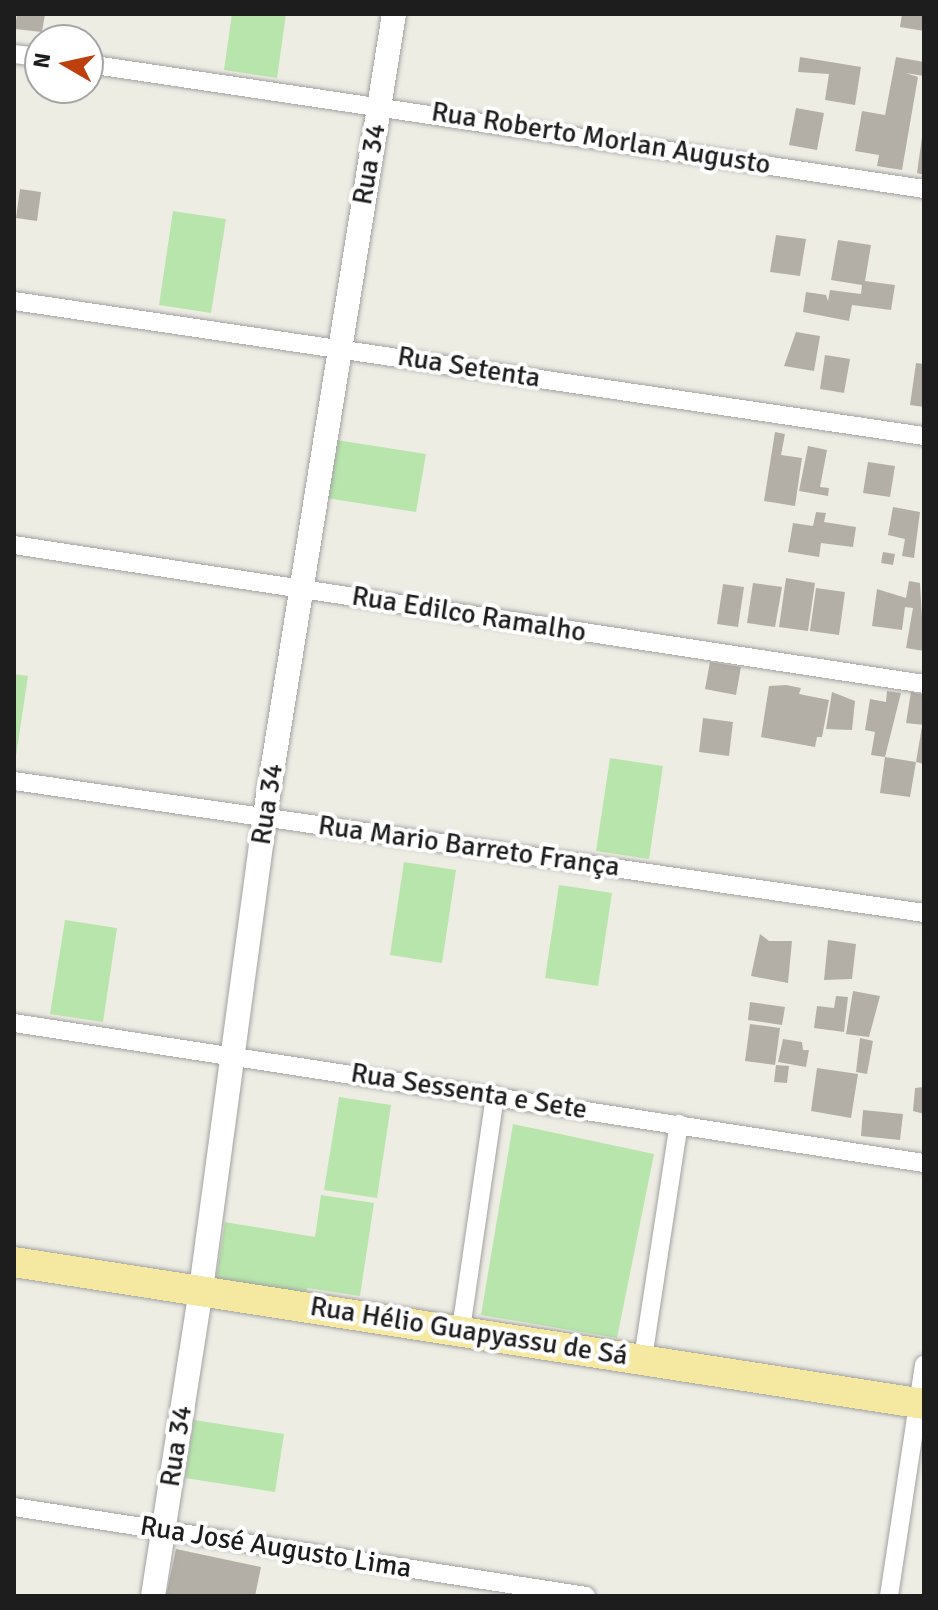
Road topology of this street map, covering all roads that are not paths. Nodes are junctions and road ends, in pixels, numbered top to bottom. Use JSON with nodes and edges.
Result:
{"nodes":[{"id":1,"x":394,"y":14,"type":"edge"},
{"id":2,"x":104,"y":66,"type":"edge"},
{"id":3,"x":379,"y":104,"type":"junction"},
{"id":4,"x":924,"y":189,"type":"edge"},
{"id":5,"x":14,"y":301,"type":"edge"},
{"id":6,"x":338,"y":348,"type":"junction"},
{"id":7,"x":924,"y":436,"type":"edge"},
{"id":8,"x":14,"y":545,"type":"edge"},
{"id":9,"x":301,"y":589,"type":"junction"},
{"id":10,"x":924,"y":684,"type":"edge"},
{"id":11,"x":14,"y":781,"type":"edge"},
{"id":12,"x":265,"y":815,"type":"junction"},
{"id":13,"x":924,"y":913,"type":"edge"},
{"id":14,"x":14,"y":1023,"type":"edge"},
{"id":15,"x":232,"y":1055,"type":"junction"},
{"id":16,"x":495,"y":1095,"type":"junction"},
{"id":17,"x":679,"y":1124,"type":"junction"},
{"id":18,"x":924,"y":1163,"type":"edge"},
{"id":19,"x":14,"y":1262,"type":"edge"},
{"id":20,"x":201,"y":1289,"type":"junction"},
{"id":21,"x":461,"y":1329,"type":"junction"},
{"id":22,"x":643,"y":1358,"type":"junction"},
{"id":23,"x":924,"y":1365,"type":"edge"},
{"id":24,"x":921,"y":1404,"type":"edge"},
{"id":25,"x":14,"y":1507,"type":"edge"},
{"id":26,"x":163,"y":1529,"type":"junction"},
{"id":27,"x":153,"y":1596,"type":"edge"},
{"id":28,"x":586,"y":1596,"type":"edge"},
{"id":29,"x":889,"y":1596,"type":"edge"}],
"edges":[{"from":1,"to":3,"type":"street","name":"Rua 34"},
{"from":2,"to":3,"type":"street","name":"Rua Roberto Morlan Augusto"},
{"from":3,"to":4,"type":"street","name":"Rua Roberto Morlan Augusto"},
{"from":3,"to":6,"type":"street","name":"Rua 34"},
{"from":5,"to":6,"type":"street","name":"Rua Setenta"},
{"from":6,"to":7,"type":"street","name":"Rua Setenta"},
{"from":6,"to":9,"type":"street","name":"Rua 34"},
{"from":8,"to":9,"type":"street","name":"Rua Edilco Ramalho"},
{"from":9,"to":10,"type":"street","name":"Rua Edilco Ramalho"},
{"from":9,"to":12,"type":"street","name":"Rua 34"},
{"from":11,"to":12,"type":"street","name":"Rua Mario Barreto França"},
{"from":12,"to":13,"type":"street","name":"Rua Mario Barreto França"},
{"from":12,"to":15,"type":"street","name":"Rua 34"},
{"from":14,"to":15,"type":"street","name":"Rua Sessenta e Sete"},
{"from":15,"to":16,"type":"street","name":"Rua Sessenta e Sete"},
{"from":15,"to":20,"type":"street","name":"Rua 34"},
{"from":16,"to":17,"type":"street","name":"Rua Sessenta e Sete"},
{"from":16,"to":21,"type":"street"},
{"from":17,"to":18,"type":"street","name":"Rua Sessenta e Sete"},
{"from":17,"to":22,"type":"street"},
{"from":19,"to":20,"type":"main road","name":"Rua Hélio Guapyassu de Sá"},
{"from":20,"to":21,"type":"main road","name":"Rua Hélio Guapyassu de Sá"},
{"from":20,"to":26,"type":"street","name":"Rua 34"},
{"from":21,"to":22,"type":"main road","name":"Rua Hélio Guapyassu de Sá"},
{"from":22,"to":24,"type":"main road","name":"Rua Hélio Guapyassu de Sá"},
{"from":23,"to":24,"type":"street"},
{"from":24,"to":29,"type":"street"},
{"from":25,"to":26,"type":"street","name":"Rua José Augusto Lima"},
{"from":26,"to":27,"type":"street","name":"Rua 34"},
{"from":26,"to":28,"type":"street","name":"Rua José Augusto Lima"}]}
